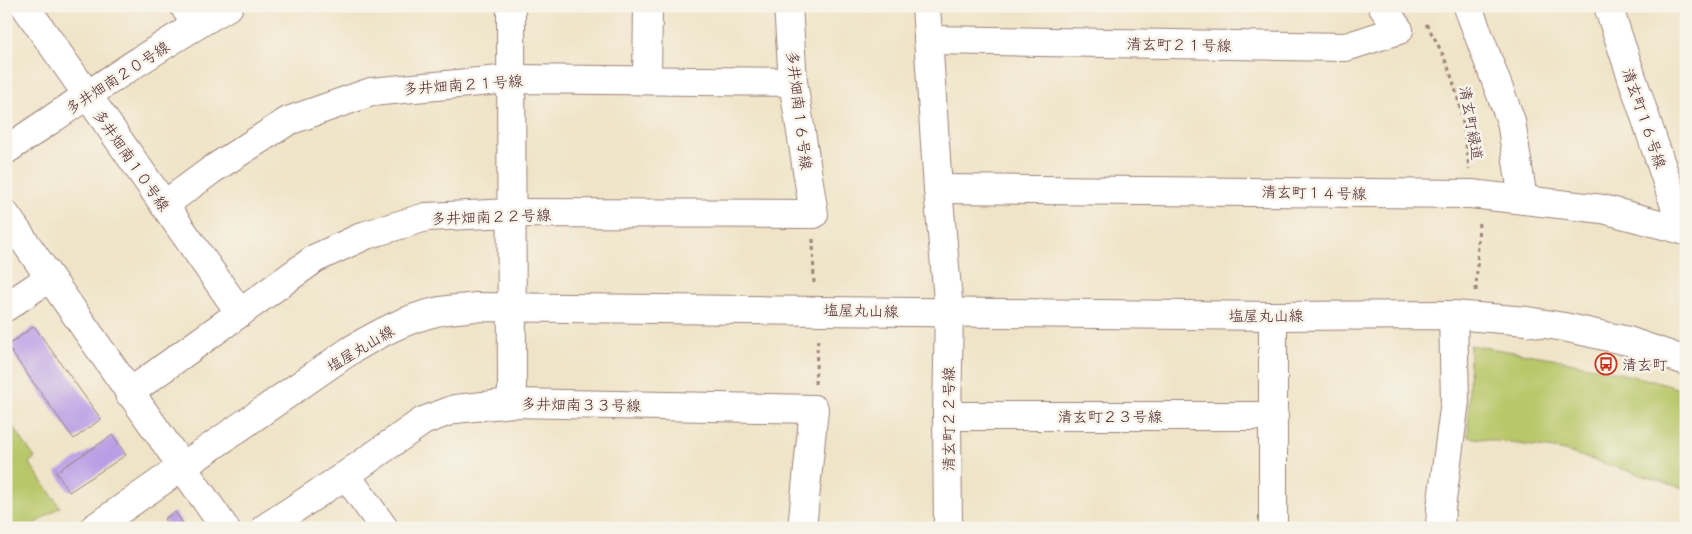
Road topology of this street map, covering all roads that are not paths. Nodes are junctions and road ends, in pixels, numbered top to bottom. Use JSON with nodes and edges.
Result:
{"nodes":[{"id":1,"x":25,"y":6,"type":"edge"},
{"id":2,"x":229,"y":6,"type":"edge"},
{"id":3,"x":512,"y":6,"type":"edge"},
{"id":4,"x":648,"y":6,"type":"edge"},
{"id":5,"x":788,"y":6,"type":"edge"},
{"id":6,"x":926,"y":6,"type":"edge"},
{"id":7,"x":1382,"y":6,"type":"edge"},
{"id":8,"x":1470,"y":6,"type":"edge"},
{"id":9,"x":1608,"y":6,"type":"edge"},
{"id":10,"x":190,"y":16,"type":"edge"},
{"id":11,"x":928,"y":40,"type":"junction"},
{"id":12,"x":511,"y":79,"type":"junction"},
{"id":13,"x":648,"y":80,"type":"junction"},
{"id":14,"x":793,"y":82,"type":"junction"},
{"id":15,"x":87,"y":96,"type":"junction"},
{"id":16,"x":6,"y":150,"type":"edge"},
{"id":17,"x":938,"y":189,"type":"junction"},
{"id":18,"x":1523,"y":200,"type":"junction"},
{"id":19,"x":164,"y":205,"type":"junction"},
{"id":20,"x":511,"y":213,"type":"junction"},
{"id":21,"x":6,"y":214,"type":"edge"},
{"id":22,"x":813,"y":214,"type":"joint"},
{"id":23,"x":1684,"y":231,"type":"edge"},
{"id":24,"x":49,"y":278,"type":"junction"},
{"id":25,"x":6,"y":307,"type":"edge"},
{"id":26,"x":512,"y":307,"type":"junction"},
{"id":27,"x":949,"y":311,"type":"junction"},
{"id":28,"x":240,"y":313,"type":"junction"},
{"id":29,"x":1453,"y":315,"type":"junction"},
{"id":30,"x":1274,"y":316,"type":"junction"},
{"id":31,"x":1686,"y":361,"type":"edge"},
{"id":32,"x":129,"y":392,"type":"junction"},
{"id":33,"x":512,"y":403,"type":"junction"},
{"id":34,"x":947,"y":416,"type":"junction"},
{"id":35,"x":1274,"y":416,"type":"junction"},
{"id":36,"x":183,"y":467,"type":"junction"},
{"id":37,"x":346,"y":475,"type":"junction"},
{"id":38,"x":94,"y":528,"type":"edge"},
{"id":39,"x":225,"y":528,"type":"edge"},
{"id":40,"x":265,"y":528,"type":"edge"},
{"id":41,"x":384,"y":528,"type":"edge"},
{"id":42,"x":802,"y":528,"type":"edge"},
{"id":43,"x":948,"y":528,"type":"edge"},
{"id":44,"x":1274,"y":528,"type":"edge"},
{"id":45,"x":1440,"y":528,"type":"edge"}],
"edges":[{"from":1,"to":15,"type":"street","name":"多井畑南１０号線"},
{"from":2,"to":10,"type":"street","name":"多井畑南２０号線"},
{"from":3,"to":12,"type":"street"},
{"from":4,"to":13,"type":"street"},
{"from":5,"to":14,"type":"street","name":"多井畑南１６号線"},
{"from":6,"to":11,"type":"street","name":"清玄町２２号線"},
{"from":7,"to":11,"type":"street","name":"清玄町２１号線"},
{"from":8,"to":18,"type":"street"},
{"from":9,"to":23,"type":"street","name":"清玄町１６号線"},
{"from":10,"to":15,"type":"street","name":"多井畑南２０号線"},
{"from":11,"to":17,"type":"street","name":"清玄町２２号線"},
{"from":12,"to":13,"type":"street","name":"多井畑南２１号線"},
{"from":12,"to":19,"type":"street","name":"多井畑南２１号線"},
{"from":12,"to":20,"type":"street"},
{"from":13,"to":14,"type":"street","name":"多井畑南２１号線"},
{"from":14,"to":22,"type":"street","name":"多井畑南１６号線"},
{"from":15,"to":16,"type":"street","name":"多井畑南２０号線"},
{"from":15,"to":19,"type":"street","name":"多井畑南１０号線"},
{"from":17,"to":18,"type":"street","name":"清玄町１４号線"},
{"from":17,"to":27,"type":"street","name":"清玄町２２号線"},
{"from":18,"to":23,"type":"street","name":"清玄町１４号線"},
{"from":19,"to":28,"type":"street","name":"多井畑南１０号線"},
{"from":20,"to":22,"type":"street","name":"多井畑南２２号線"},
{"from":20,"to":26,"type":"street"},
{"from":20,"to":28,"type":"street","name":"多井畑南２２号線"},
{"from":21,"to":24,"type":"street"},
{"from":24,"to":25,"type":"street"},
{"from":24,"to":32,"type":"street"},
{"from":26,"to":27,"type":"street","name":"塩屋丸山線"},
{"from":26,"to":33,"type":"street"},
{"from":26,"to":36,"type":"street","name":"塩屋丸山線"},
{"from":27,"to":30,"type":"street","name":"塩屋丸山線"},
{"from":27,"to":34,"type":"street","name":"清玄町２２号線"},
{"from":28,"to":32,"type":"street","name":"多井畑南２２号線"},
{"from":29,"to":30,"type":"street","name":"塩屋丸山線"},
{"from":29,"to":31,"type":"street","name":"塩屋丸山線"},
{"from":29,"to":45,"type":"street"},
{"from":30,"to":35,"type":"street"},
{"from":32,"to":36,"type":"street"},
{"from":33,"to":37,"type":"street","name":"多井畑南３３号線"},
{"from":33,"to":42,"type":"street","name":"多井畑南３３号線"},
{"from":34,"to":35,"type":"street","name":"清玄町２３号線"},
{"from":34,"to":43,"type":"street","name":"清玄町２２号線"},
{"from":35,"to":44,"type":"street"},
{"from":36,"to":38,"type":"street","name":"塩屋丸山線"},
{"from":36,"to":39,"type":"street"},
{"from":37,"to":40,"type":"street","name":"多井畑南３３号線"},
{"from":37,"to":41,"type":"street"}]}
